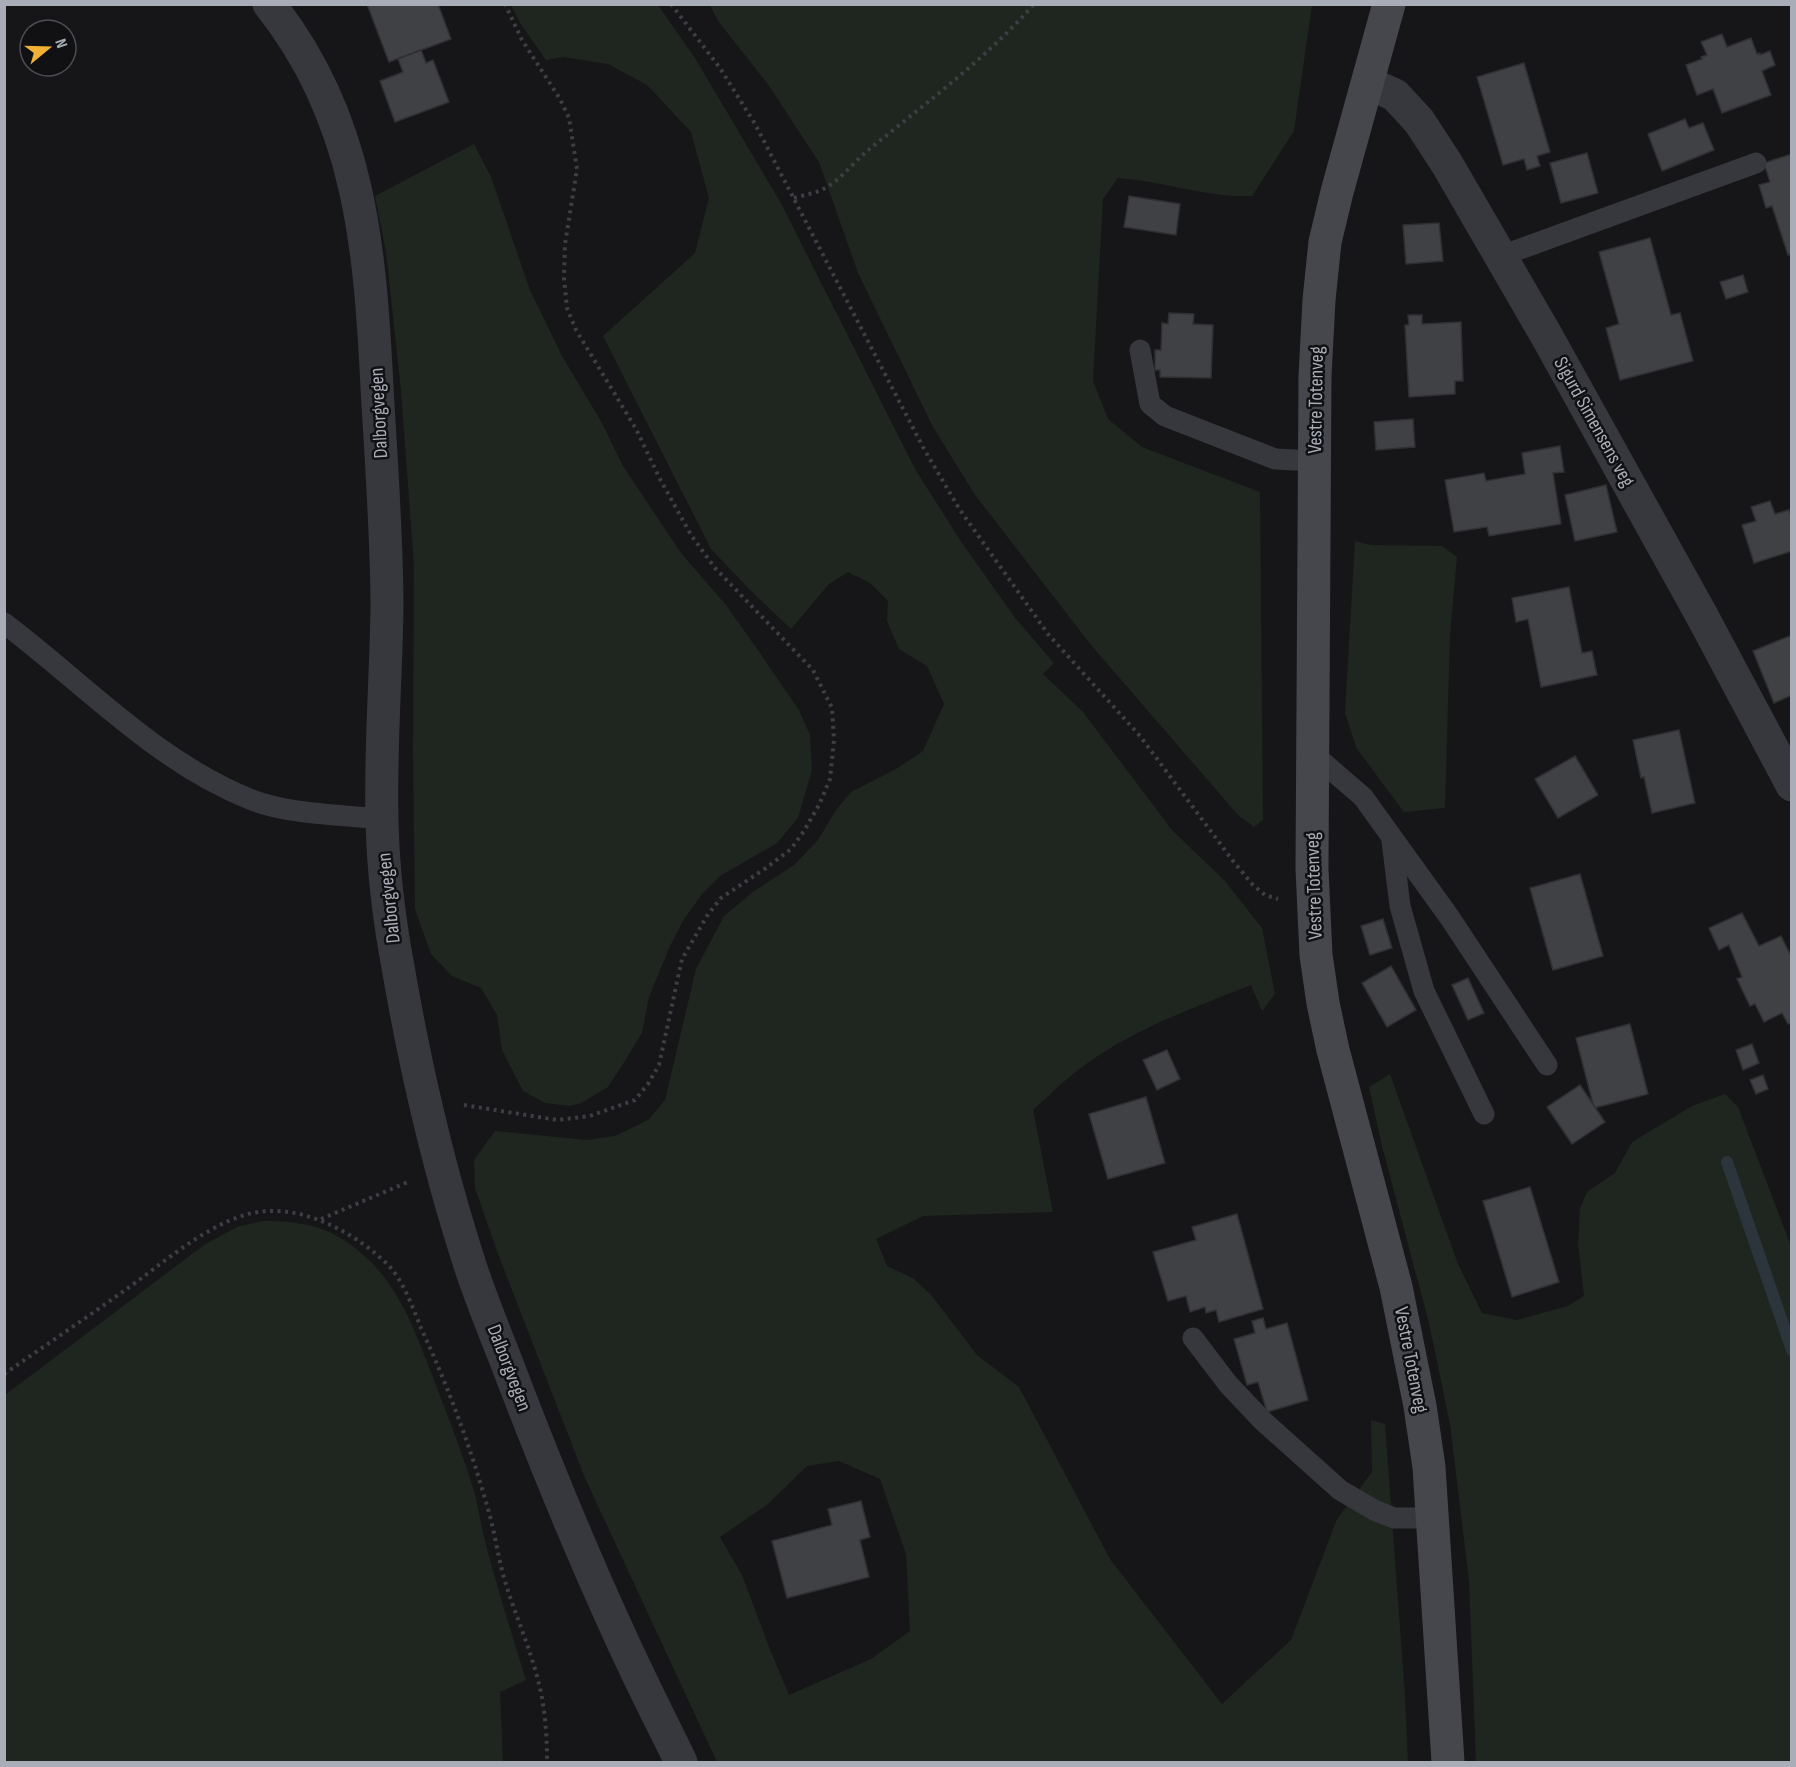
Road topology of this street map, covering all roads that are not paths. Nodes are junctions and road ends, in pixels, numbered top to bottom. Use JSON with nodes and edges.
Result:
{"nodes":[{"id":1,"x":269,"y":4,"type":"edge"},
{"id":2,"x":1389,"y":4,"type":"edge"},
{"id":3,"x":1368,"y":83,"type":"junction"},
{"id":4,"x":1756,"y":163,"type":"dead end"},
{"id":5,"x":1501,"y":256,"type":"junction"},
{"id":6,"x":1140,"y":350,"type":"dead end"},
{"id":7,"x":1315,"y":461,"type":"junction"},
{"id":8,"x":4,"y":623,"type":"edge"},
{"id":9,"x":1312,"y":753,"type":"junction"},
{"id":10,"x":1791,"y":785,"type":"edge"},
{"id":11,"x":382,"y":819,"type":"junction"},
{"id":12,"x":1391,"y":837,"type":"junction"},
{"id":13,"x":1547,"y":1065,"type":"dead end"},
{"id":14,"x":1484,"y":1114,"type":"dead end"},
{"id":15,"x":1193,"y":1338,"type":"dead end"},
{"id":16,"x":1433,"y":1518,"type":"junction"},
{"id":17,"x":681,"y":1762,"type":"edge"},
{"id":18,"x":1448,"y":1762,"type":"edge"}],
"edges":[{"from":1,"to":11,"type":"street","name":"Dalborgvegen"},
{"from":2,"to":3,"type":"street","name":"Vestre Totenveg"},
{"from":3,"to":5,"type":"street","name":"Sigurd Simensens veg"},
{"from":3,"to":7,"type":"street","name":"Vestre Totenveg"},
{"from":4,"to":5,"type":"lane"},
{"from":5,"to":10,"type":"street","name":"Sigurd Simensens veg"},
{"from":6,"to":7,"type":"lane"},
{"from":7,"to":9,"type":"street","name":"Vestre Totenveg"},
{"from":8,"to":11,"type":"lane"},
{"from":9,"to":12,"type":"lane"},
{"from":9,"to":16,"type":"street","name":"Vestre Totenveg"},
{"from":11,"to":17,"type":"street","name":"Dalborgvegen"},
{"from":12,"to":13,"type":"lane"},
{"from":12,"to":14,"type":"lane"},
{"from":15,"to":16,"type":"lane"},
{"from":16,"to":18,"type":"street","name":"Vestre Totenveg"}]}
